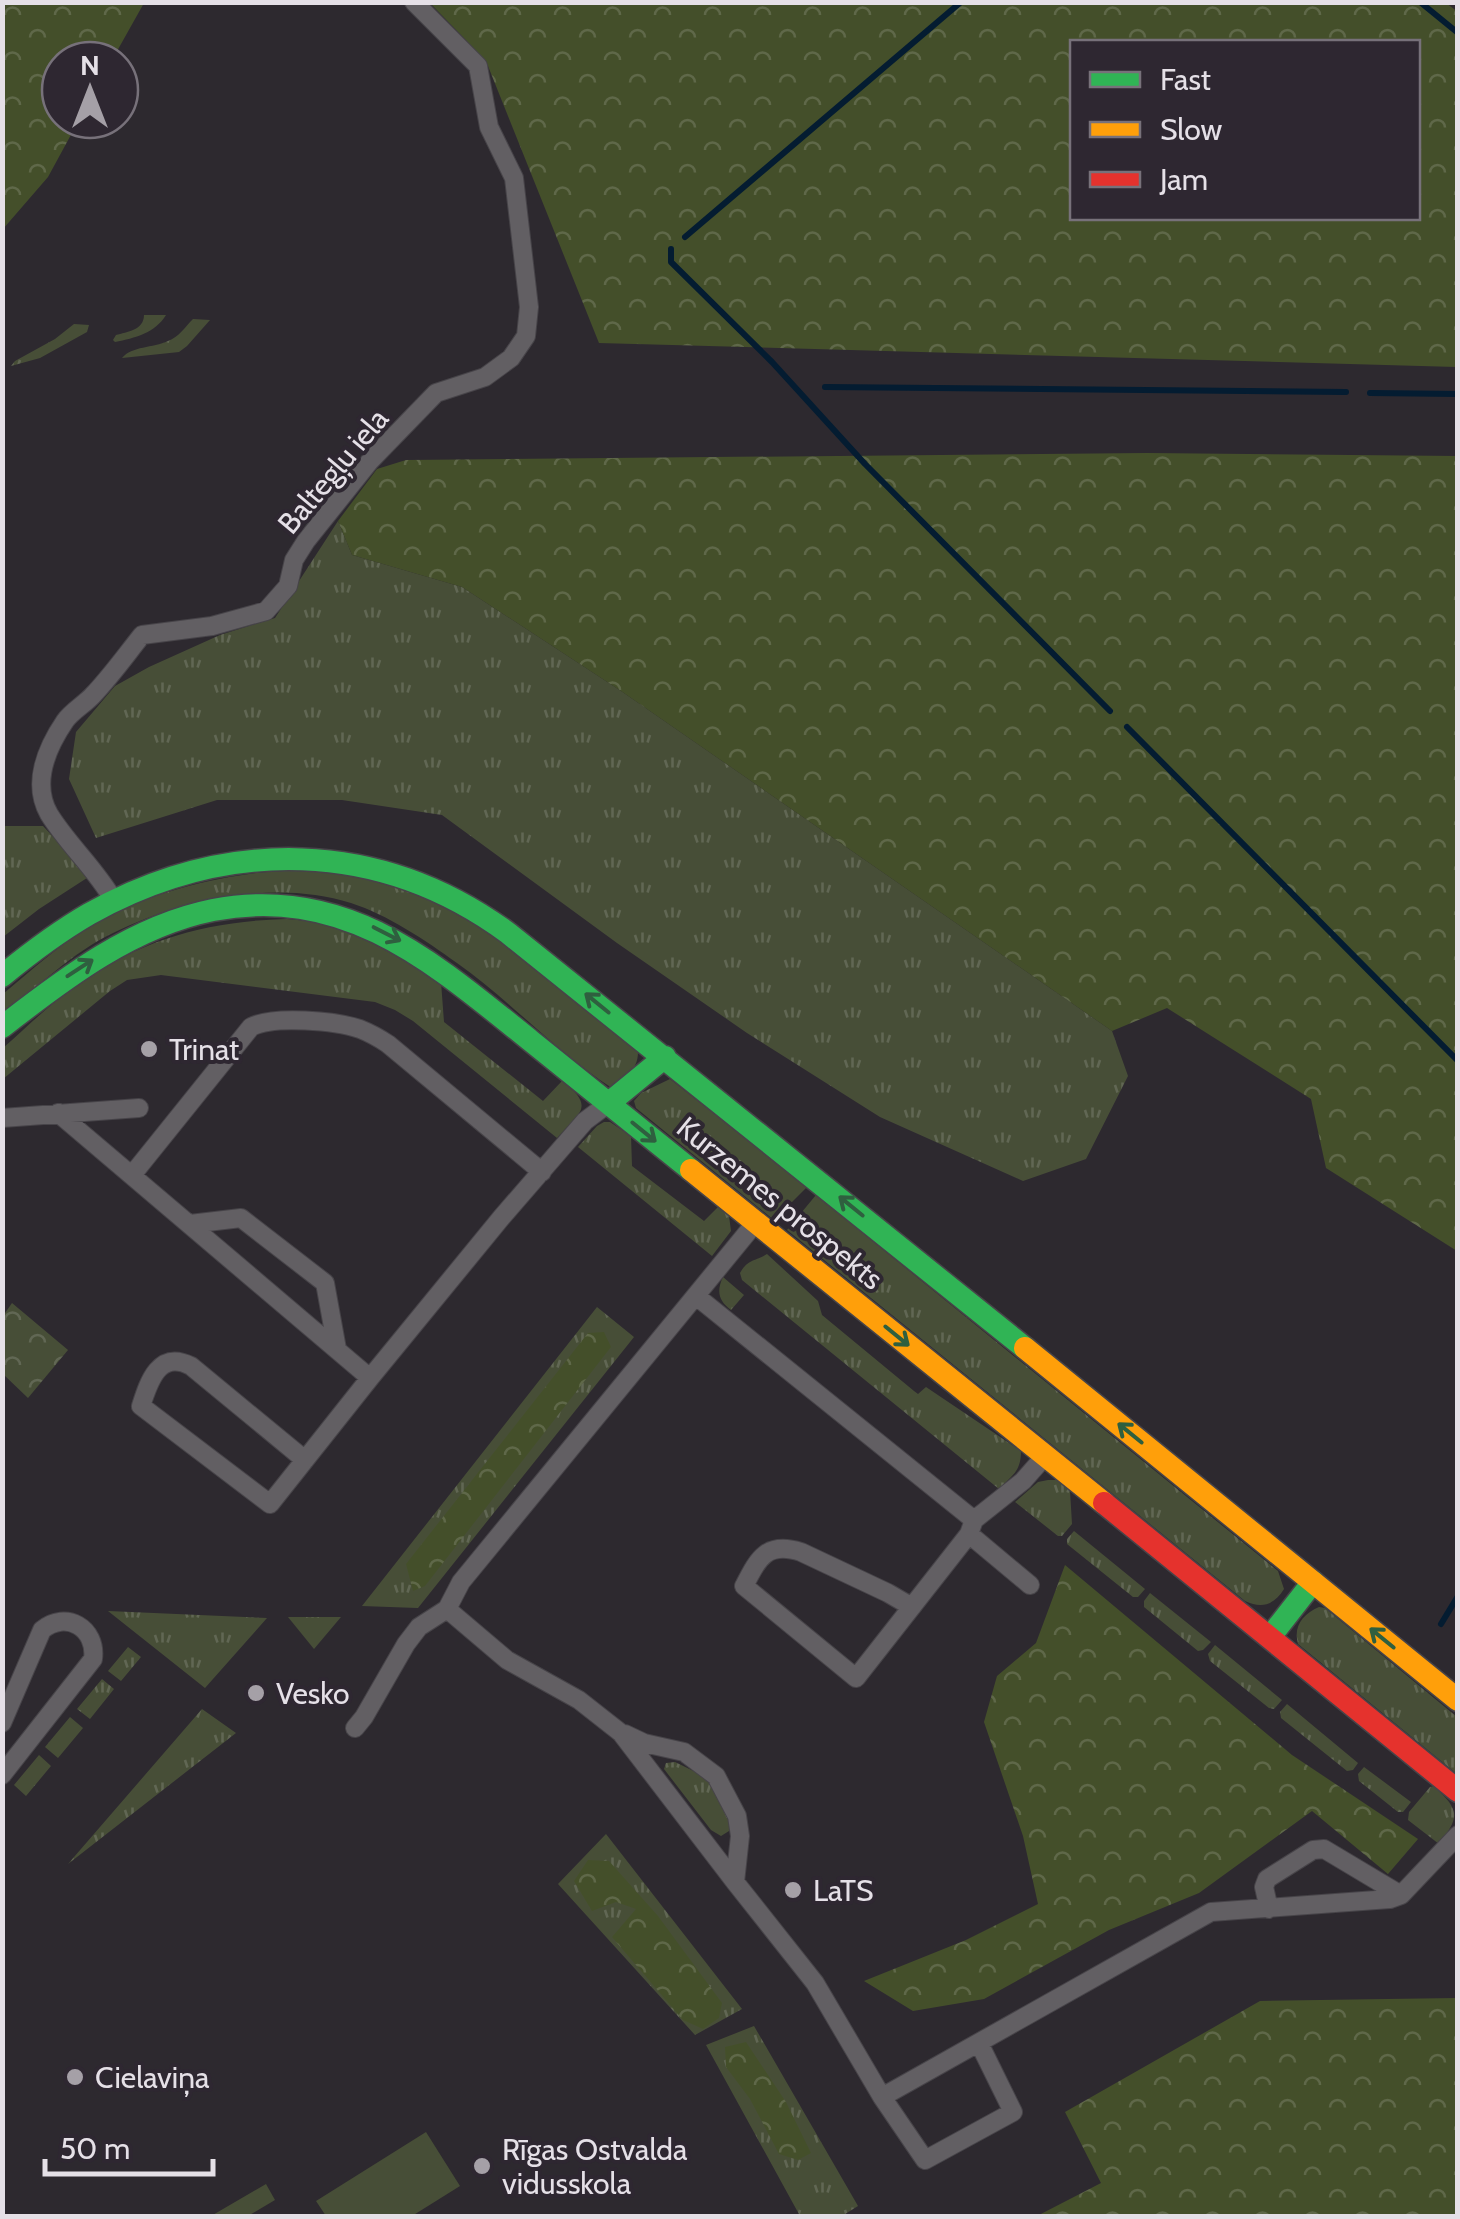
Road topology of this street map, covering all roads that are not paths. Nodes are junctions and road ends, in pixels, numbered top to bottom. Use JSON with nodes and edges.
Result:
{"nodes":[{"id":1,"x":414,"y":2,"type":"edge"},
{"id":2,"x":114,"y":901,"type":"junction"},
{"id":3,"x":2,"y":976,"type":"edge"},
{"id":4,"x":2,"y":1027,"type":"edge"},
{"id":5,"x":665,"y":1057,"type":"junction"},
{"id":6,"x":609,"y":1103,"type":"junction"},
{"id":7,"x":138,"y":1108,"type":"dead end"},
{"id":8,"x":58,"y":1113,"type":"junction"},
{"id":9,"x":2,"y":1118,"type":"edge"},
{"id":10,"x":542,"y":1172,"type":"junction"},
{"id":11,"x":132,"y":1175,"type":"junction"},
{"id":12,"x":756,"y":1222,"type":"junction"},
{"id":13,"x":190,"y":1224,"type":"junction"},
{"id":14,"x":696,"y":1296,"type":"junction"},
{"id":15,"x":337,"y":1350,"type":"junction"},
{"id":16,"x":370,"y":1378,"type":"junction"},
{"id":17,"x":1045,"y":1456,"type":"junction"},
{"id":18,"x":305,"y":1460,"type":"junction"},
{"id":19,"x":971,"y":1527,"type":"junction"},
{"id":20,"x":1313,"y":1582,"type":"junction"},
{"id":21,"x":1030,"y":1584,"type":"dead end"},
{"id":22,"x":912,"y":1607,"type":"junction"},
{"id":23,"x":447,"y":1609,"type":"junction"},
{"id":24,"x":1270,"y":1636,"type":"junction"},
{"id":25,"x":1458,"y":1700,"type":"edge"},
{"id":26,"x":2,"y":1723,"type":"edge"},
{"id":27,"x":355,"y":1728,"type":"dead end"},
{"id":28,"x":621,"y":1732,"type":"junction"},
{"id":29,"x":2,"y":1775,"type":"edge"},
{"id":30,"x":1458,"y":1791,"type":"edge"},
{"id":31,"x":1458,"y":1835,"type":"edge"},
{"id":32,"x":734,"y":1882,"type":"junction"},
{"id":33,"x":1401,"y":1895,"type":"junction"},
{"id":34,"x":1269,"y":1908,"type":"junction"},
{"id":35,"x":979,"y":2043,"type":"junction"},
{"id":36,"x":882,"y":2096,"type":"junction"}],
"edges":[{"from":1,"to":2,"type":"street","name":"Baltegļu iela"},
{"from":2,"to":3,"type":"main road","name":"Kurzemes prospekts"},
{"from":5,"to":2,"type":"main road","name":"Kurzemes prospekts","one_way":true},
{"from":4,"to":6,"type":"main road","name":"Kurzemes prospekts","one_way":true},
{"from":5,"to":6,"type":"main road"},
{"from":20,"to":5,"type":"main road","name":"Kurzemes prospekts","one_way":true},
{"from":6,"to":10,"type":"street"},
{"from":6,"to":12,"type":"main road","name":"Kurzemes prospekts","one_way":true},
{"from":7,"to":8,"type":"street"},
{"from":8,"to":9,"type":"street"},
{"from":8,"to":11,"type":"street"},
{"from":10,"to":11,"type":"street"},
{"from":10,"to":16,"type":"street"},
{"from":11,"to":13,"type":"street"},
{"from":12,"to":14,"type":"street"},
{"from":12,"to":17,"type":"main road","name":"Kurzemes prospekts","one_way":true},
{"from":13,"to":15,"type":"street"},
{"from":13,"to":15,"type":"street"},
{"from":14,"to":19,"type":"street"},
{"from":14,"to":23,"type":"street"},
{"from":15,"to":16,"type":"street"},
{"from":16,"to":18,"type":"street"},
{"from":17,"to":19,"type":"street"},
{"from":17,"to":24,"type":"main road","name":"Kurzemes prospekts"},
{"from":18,"to":18,"type":"street"},
{"from":19,"to":21,"type":"street"},
{"from":19,"to":22,"type":"street"},
{"from":20,"to":24,"type":"main road"},
{"from":25,"to":20,"type":"main road","name":"Kurzemes prospekts","one_way":true},
{"from":22,"to":22,"type":"street"},
{"from":23,"to":27,"type":"street"},
{"from":23,"to":28,"type":"street"},
{"from":24,"to":30,"type":"main road","name":"Kurzemes prospekts"},
{"from":26,"to":29,"type":"street"},
{"from":28,"to":32,"type":"street"},
{"from":28,"to":32,"type":"street"},
{"from":31,"to":33,"type":"street"},
{"from":32,"to":36,"type":"street"},
{"from":33,"to":34,"type":"street"},
{"from":33,"to":34,"type":"street"},
{"from":34,"to":35,"type":"street"},
{"from":35,"to":36,"type":"street"},
{"from":35,"to":36,"type":"street"}]}
